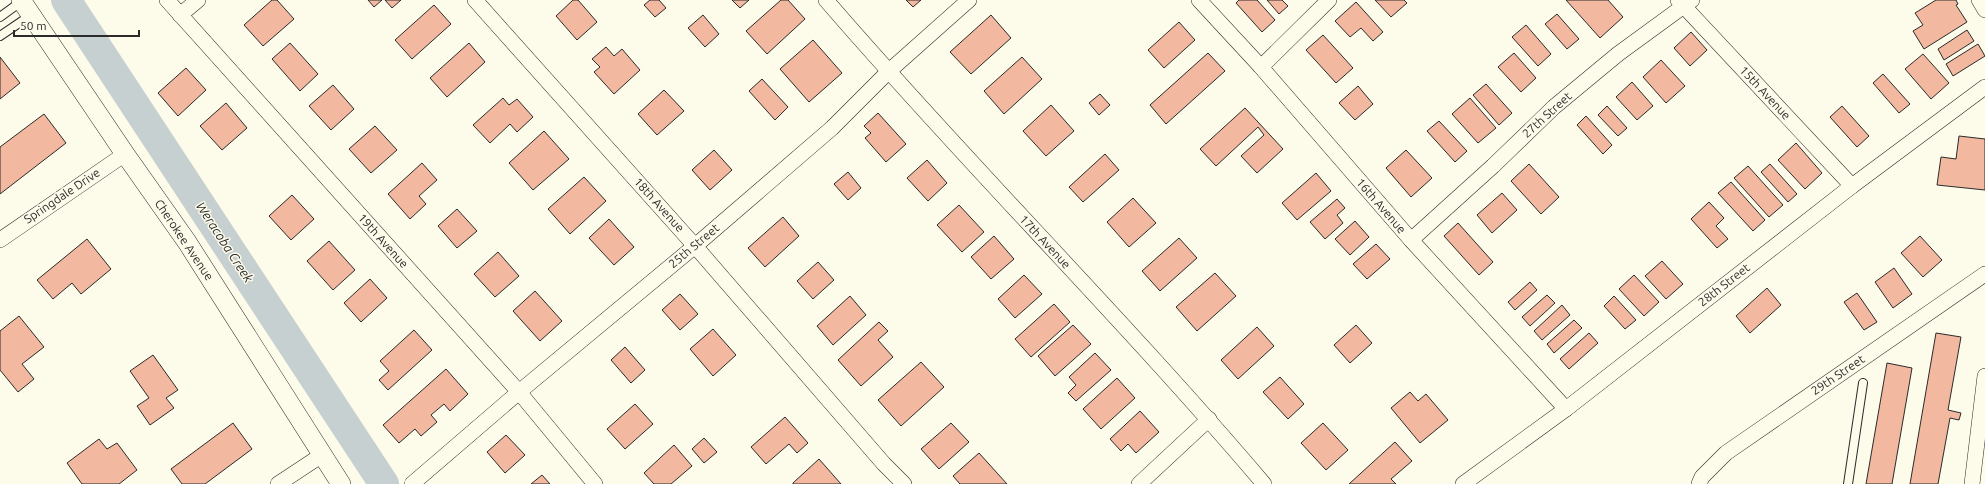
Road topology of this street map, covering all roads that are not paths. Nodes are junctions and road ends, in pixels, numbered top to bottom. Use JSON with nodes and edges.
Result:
{"nodes":[{"id":1,"x":167,"y":0,"type":"edge"},
{"id":2,"x":198,"y":0,"type":"edge"},
{"id":3,"x":476,"y":0,"type":"edge"},
{"id":4,"x":826,"y":0,"type":"edge"},
{"id":5,"x":969,"y":0,"type":"edge"},
{"id":6,"x":1199,"y":0,"type":"edge"},
{"id":7,"x":1329,"y":0,"type":"edge"},
{"id":8,"x":1979,"y":0,"type":"edge"},
{"id":9,"x":1685,"y":2,"type":"edge"},
{"id":10,"x":25,"y":5,"type":"edge"},
{"id":11,"x":1985,"y":10,"type":"edge"},
{"id":12,"x":180,"y":15,"type":"junction"},
{"id":13,"x":0,"y":17,"type":"edge"},
{"id":14,"x":0,"y":36,"type":"edge"},
{"id":15,"x":1261,"y":67,"type":"junction"},
{"id":16,"x":888,"y":72,"type":"junction"},
{"id":17,"x":1985,"y":87,"type":"edge"},
{"id":18,"x":125,"y":154,"type":"junction"},
{"id":19,"x":1852,"y":186,"type":"junction"},
{"id":20,"x":0,"y":240,"type":"edge"},
{"id":21,"x":1411,"y":240,"type":"junction"},
{"id":22,"x":695,"y":246,"type":"junction"},
{"id":23,"x":1985,"y":274,"type":"edge"},
{"id":24,"x":1985,"y":376,"type":"edge"},
{"id":25,"x":1863,"y":383,"type":"dead end"},
{"id":26,"x":519,"y":392,"type":"junction"},
{"id":27,"x":1566,"y":409,"type":"junction"},
{"id":28,"x":1209,"y":419,"type":"junction"},
{"id":29,"x":322,"y":456,"type":"junction"},
{"id":30,"x":278,"y":484,"type":"edge"},
{"id":31,"x":341,"y":484,"type":"edge"},
{"id":32,"x":412,"y":484,"type":"edge"},
{"id":33,"x":595,"y":484,"type":"edge"},
{"id":34,"x":904,"y":484,"type":"edge"},
{"id":35,"x":1139,"y":484,"type":"edge"},
{"id":36,"x":1264,"y":484,"type":"edge"},
{"id":37,"x":1463,"y":484,"type":"edge"},
{"id":38,"x":1699,"y":484,"type":"edge"},
{"id":39,"x":1848,"y":484,"type":"edge"},
{"id":40,"x":1972,"y":484,"type":"edge"}],
"edges":[{"from":1,"to":12,"type":"street","name":"19th Avenue"},
{"from":2,"to":12,"type":"street"},
{"from":3,"to":22,"type":"street","name":"18th Avenue"},
{"from":4,"to":16,"type":"street","name":"17th Avenue"},
{"from":5,"to":16,"type":"street","name":"25th Street"},
{"from":6,"to":15,"type":"street","name":"16th Avenue"},
{"from":7,"to":15,"type":"street"},
{"from":8,"to":11,"type":"street"},
{"from":9,"to":19,"type":"street","name":"15th Avenue"},
{"from":9,"to":21,"type":"street","name":"27th Street"},
{"from":10,"to":13,"type":"lane"},
{"from":10,"to":14,"type":"lane"},
{"from":10,"to":18,"type":"street","name":"Cherokee Avenue"},
{"from":12,"to":26,"type":"street","name":"19th Avenue"},
{"from":15,"to":21,"type":"street","name":"16th Avenue"},
{"from":16,"to":22,"type":"street","name":"25th Street"},
{"from":16,"to":28,"type":"street","name":"17th Avenue"},
{"from":17,"to":19,"type":"street","name":"28th Street"},
{"from":18,"to":20,"type":"street","name":"Springdale Drive"},
{"from":18,"to":29,"type":"street","name":"Cherokee Avenue"},
{"from":19,"to":27,"type":"street","name":"28th Street"},
{"from":21,"to":27,"type":"street","name":"16th Avenue"},
{"from":22,"to":26,"type":"street","name":"25th Street"},
{"from":22,"to":34,"type":"street","name":"18th Avenue"},
{"from":23,"to":38,"type":"street","name":"29th Street"},
{"from":24,"to":40,"type":"street"},
{"from":25,"to":39,"type":"lane"},
{"from":26,"to":32,"type":"street","name":"25th Street"},
{"from":26,"to":33,"type":"street","name":"19th Avenue"},
{"from":27,"to":37,"type":"street","name":"28th Street"},
{"from":28,"to":35,"type":"street"},
{"from":28,"to":36,"type":"street","name":"17th Avenue"},
{"from":29,"to":30,"type":"street"},
{"from":29,"to":31,"type":"street","name":"Cherokee Avenue"}]}
